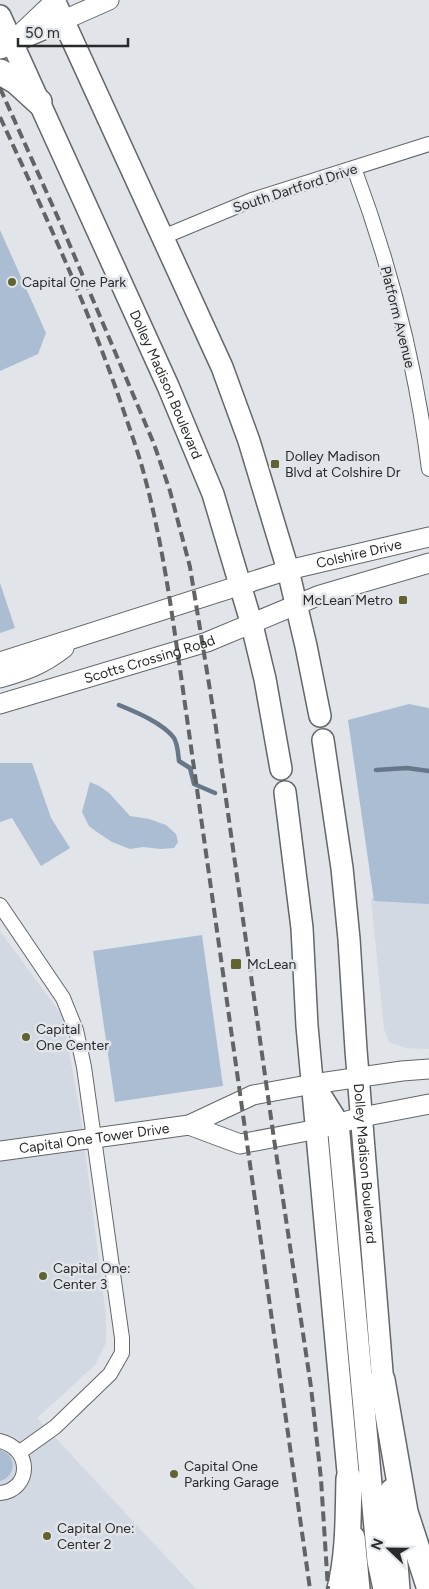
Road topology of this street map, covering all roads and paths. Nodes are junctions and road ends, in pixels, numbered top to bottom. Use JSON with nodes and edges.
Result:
{"nodes":[{"id":1,"x":55,"y":0,"type":"edge"},
{"id":2,"x":109,"y":0,"type":"edge"},
{"id":3,"x":0,"y":16,"type":"edge"},
{"id":4,"x":64,"y":20,"type":"junction"},
{"id":5,"x":6,"y":44,"type":"edge"},
{"id":6,"x":0,"y":72,"type":"edge"},
{"id":7,"x":39,"y":102,"type":"junction"},
{"id":8,"x":429,"y":144,"type":"edge"},
{"id":9,"x":354,"y":168,"type":"junction"},
{"id":10,"x":163,"y":237,"type":"junction"},
{"id":11,"x":429,"y":469,"type":"edge"},
{"id":12,"x":429,"y":537,"type":"edge"},
{"id":13,"x":429,"y":563,"type":"edge"},
{"id":14,"x":288,"y":570,"type":"junction"},
{"id":15,"x":241,"y":586,"type":"junction"},
{"id":16,"x":296,"y":604,"type":"junction"},
{"id":17,"x":252,"y":624,"type":"junction"},
{"id":18,"x":77,"y":638,"type":"junction"},
{"id":19,"x":0,"y":662,"type":"edge"},
{"id":20,"x":0,"y":678,"type":"edge"},
{"id":21,"x":0,"y":704,"type":"edge"},
{"id":22,"x":320,"y":716,"type":"dead end"},
{"id":23,"x":323,"y":740,"type":"dead end"},
{"id":24,"x":281,"y":769,"type":"dead end"},
{"id":25,"x":285,"y":792,"type":"dead end"},
{"id":26,"x":0,"y":905,"type":"edge"},
{"id":27,"x":429,"y":1069,"type":"edge"},
{"id":28,"x":358,"y":1077,"type":"junction"},
{"id":29,"x":313,"y":1084,"type":"junction"},
{"id":30,"x":429,"y":1104,"type":"edge"},
{"id":31,"x":362,"y":1116,"type":"junction"},
{"id":32,"x":189,"y":1124,"type":"junction"},
{"id":33,"x":338,"y":1124,"type":"junction"},
{"id":34,"x":318,"y":1130,"type":"junction"},
{"id":35,"x":93,"y":1138,"type":"junction"},
{"id":36,"x":0,"y":1151,"type":"edge"},
{"id":37,"x":382,"y":1380,"type":"junction"},
{"id":38,"x":0,"y":1441,"type":"edge"},
{"id":39,"x":20,"y":1452,"type":"junction"},
{"id":40,"x":349,"y":1479,"type":"junction"},
{"id":41,"x":0,"y":1493,"type":"edge"},
{"id":42,"x":429,"y":1586,"type":"edge"},
{"id":43,"x":340,"y":1589,"type":"edge"},
{"id":44,"x":360,"y":1589,"type":"edge"},
{"id":45,"x":384,"y":1589,"type":"edge"},
{"id":46,"x":399,"y":1589,"type":"edge"}],
"edges":[{"from":1,"to":4,"type":"main road"},
{"from":1,"to":5,"type":"street"},
{"from":2,"to":4,"type":"street"},
{"from":3,"to":5,"type":"main road","name":"Dolley Madison Boulevard"},
{"from":4,"to":5,"type":"main road"},
{"from":4,"to":10,"type":"main road"},
{"from":5,"to":7,"type":"main road","name":"Dolley Madison Boulevard"},
{"from":6,"to":7,"type":"highway"},
{"from":7,"to":15,"type":"main road","name":"Dolley Madison Boulevard"},
{"from":8,"to":9,"type":"street","name":"South Dartford Drive"},
{"from":9,"to":10,"type":"street","name":"South Dartford Drive"},
{"from":9,"to":11,"type":"street","name":"Platform Avenue"},
{"from":10,"to":14,"type":"main road"},
{"from":12,"to":14,"type":"street","name":"Colshire Drive"},
{"from":13,"to":16,"type":"street","name":"Colshire Drive"},
{"from":14,"to":15,"type":"street"},
{"from":14,"to":16,"type":"main road"},
{"from":15,"to":17,"type":"main road","name":"Dolley Madison Boulevard"},
{"from":15,"to":18,"type":"street"},
{"from":16,"to":17,"type":"street","name":"Scotts Crossing Road"},
{"from":16,"to":22,"type":"main road"},
{"from":17,"to":21,"type":"street","name":"Scotts Crossing Road"},
{"from":17,"to":24,"type":"main road","name":"Dolley Madison Boulevard"},
{"from":18,"to":19,"type":"street"},
{"from":18,"to":20,"type":"street"},
{"from":23,"to":28,"type":"main road","name":"Dolley Madison Boulevard"},
{"from":25,"to":29,"type":"main road"},
{"from":26,"to":35,"type":"street"},
{"from":27,"to":28,"type":"street","name":"Capital One Tower Drive"},
{"from":28,"to":29,"type":"street","name":"Capital One Tower Drive"},
{"from":28,"to":31,"type":"main road","name":"Dolley Madison Boulevard"},
{"from":29,"to":32,"type":"street","name":"Capital One Tower Drive"},
{"from":29,"to":33,"type":"main road"},
{"from":29,"to":34,"type":"main road"},
{"from":30,"to":31,"type":"street","name":"Capital One Tower Drive"},
{"from":31,"to":33,"type":"street","name":"Capital One Tower Drive"},
{"from":31,"to":37,"type":"main road","name":"Dolley Madison Boulevard"},
{"from":32,"to":34,"type":"street","name":"Capital One Tower Drive"},
{"from":32,"to":35,"type":"street","name":"Capital One Tower Drive"},
{"from":33,"to":34,"type":"street","name":"Capital One Tower Drive"},
{"from":33,"to":45,"type":"main road"},
{"from":34,"to":40,"type":"main road"},
{"from":35,"to":36,"type":"street","name":"Capital One Tower Drive"},
{"from":35,"to":39,"type":"street"},
{"from":37,"to":42,"type":"highway"},
{"from":37,"to":46,"type":"main road","name":"Dolley Madison Boulevard"},
{"from":38,"to":39,"type":"street"},
{"from":39,"to":41,"type":"street"},
{"from":40,"to":43,"type":"highway"},
{"from":40,"to":44,"type":"main road"}]}
